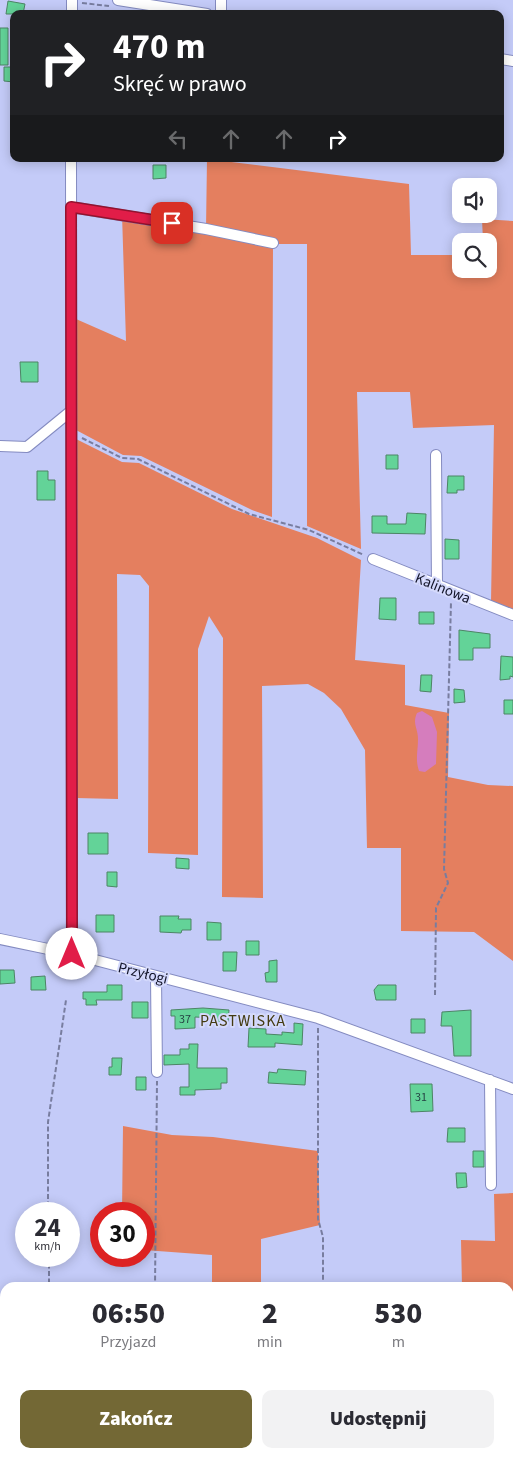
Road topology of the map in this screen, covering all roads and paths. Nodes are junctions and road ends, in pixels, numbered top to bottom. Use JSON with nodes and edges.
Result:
{"nodes":[{"id":1,"x":118,"y":0,"type":"edge"},
{"id":2,"x":182,"y":10,"type":"edge"},
{"id":3,"x":71,"y":162,"type":"edge"},
{"id":4,"x":71,"y":207,"type":"junction"},
{"id":5,"x":273,"y":243,"type":"dead end"},
{"id":6,"x":71,"y":411,"type":"junction"},
{"id":7,"x":71,"y":432,"type":"junction"},
{"id":8,"x":0,"y":446,"type":"edge"},
{"id":9,"x":436,"y":455,"type":"dead end"},
{"id":10,"x":373,"y":559,"type":"joint"},
{"id":11,"x":437,"y":586,"type":"junction"},
{"id":12,"x":451,"y":592,"type":"junction"},
{"id":13,"x":513,"y":615,"type":"edge"},
{"id":14,"x":0,"y":939,"type":"edge"},
{"id":15,"x":72,"y":954,"type":"junction"},
{"id":16,"x":156,"y":976,"type":"junction"},
{"id":17,"x":434,"y":996,"type":"dead end"},
{"id":18,"x":66,"y":1000,"type":"dead end"},
{"id":19,"x":318,"y":1018,"type":"junction"},
{"id":20,"x":157,"y":1072,"type":"joint"},
{"id":21,"x":490,"y":1080,"type":"junction"},
{"id":22,"x":513,"y":1089,"type":"edge"},
{"id":23,"x":491,"y":1185,"type":"dead end"},
{"id":24,"x":48,"y":1202,"type":"edge"},
{"id":25,"x":49,"y":1267,"type":"edge"},
{"id":26,"x":49,"y":1282,"type":"edge"},
{"id":27,"x":155,"y":1282,"type":"edge"},
{"id":28,"x":322,"y":1282,"type":"edge"}],
"edges":[{"from":1,"to":2,"type":"street"},
{"from":3,"to":4,"type":"street"},
{"from":4,"to":5,"type":"street"},
{"from":4,"to":6,"type":"street"},
{"from":6,"to":7,"type":"street"},
{"from":6,"to":8,"type":"street"},
{"from":7,"to":10,"type":"path"},
{"from":7,"to":15,"type":"street"},
{"from":9,"to":11,"type":"street"},
{"from":10,"to":11,"type":"street","name":"Kalinowa"},
{"from":11,"to":12,"type":"street","name":"Kalinowa"},
{"from":12,"to":13,"type":"street","name":"Kalinowa"},
{"from":12,"to":17,"type":"path"},
{"from":14,"to":15,"type":"street","name":"Przyłogi"},
{"from":15,"to":16,"type":"street","name":"Przyłogi"},
{"from":16,"to":19,"type":"street","name":"Przyłogi"},
{"from":16,"to":20,"type":"street"},
{"from":18,"to":24,"type":"path"},
{"from":19,"to":21,"type":"street","name":"Przyłogi"},
{"from":19,"to":28,"type":"path"},
{"from":20,"to":27,"type":"path"},
{"from":21,"to":22,"type":"street","name":"Przyłogi"},
{"from":21,"to":23,"type":"street"},
{"from":25,"to":26,"type":"path"}]}
